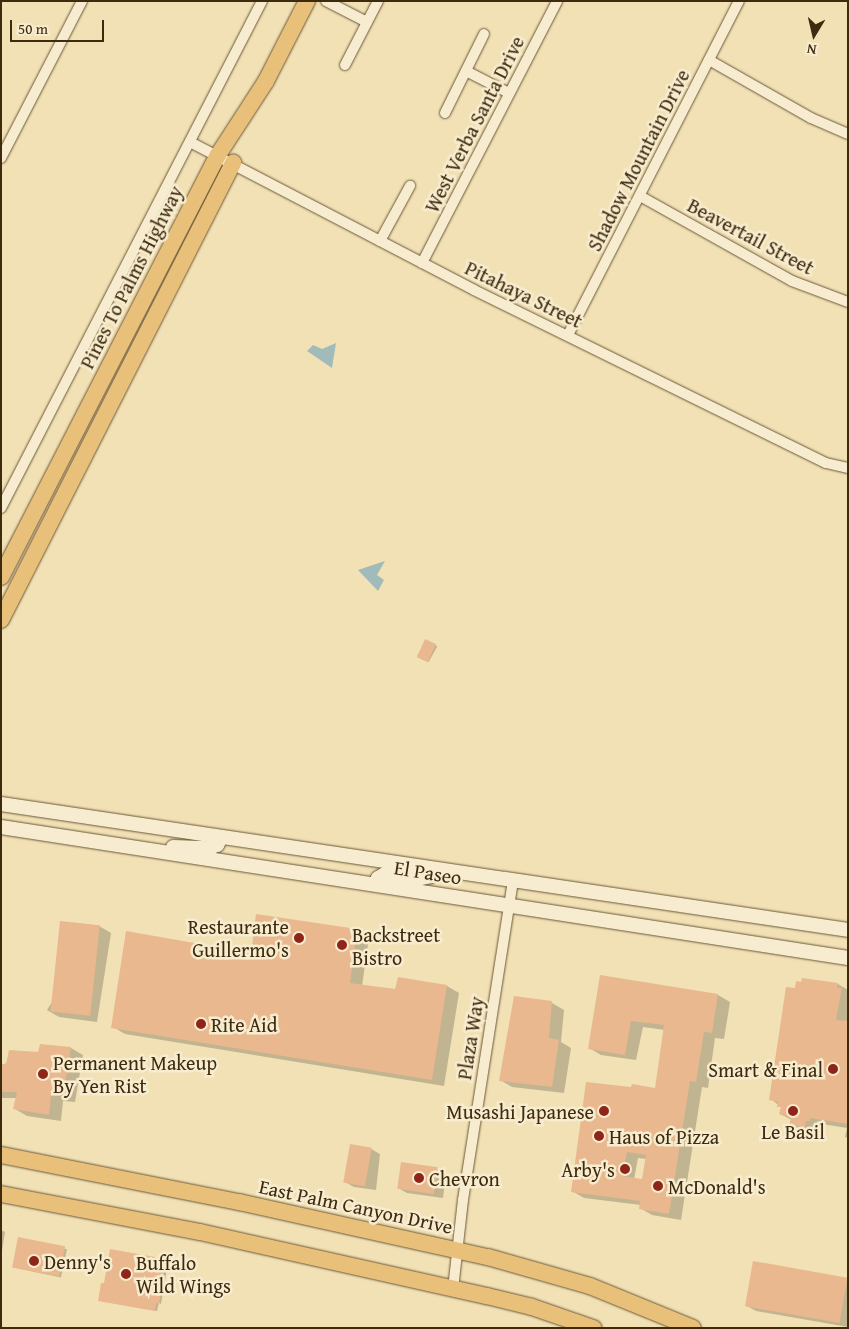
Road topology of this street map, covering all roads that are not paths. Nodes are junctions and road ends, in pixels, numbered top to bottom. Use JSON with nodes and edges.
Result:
{"nodes":[{"id":1,"x":82,"y":1,"type":"edge"},
{"id":2,"x":262,"y":1,"type":"edge"},
{"id":3,"x":307,"y":1,"type":"edge"},
{"id":4,"x":326,"y":1,"type":"edge"},
{"id":5,"x":378,"y":1,"type":"edge"},
{"id":6,"x":557,"y":1,"type":"edge"},
{"id":7,"x":739,"y":1,"type":"edge"},
{"id":8,"x":367,"y":22,"type":"junction"},
{"id":9,"x":484,"y":34,"type":"dead end"},
{"id":10,"x":709,"y":60,"type":"junction"},
{"id":11,"x":345,"y":65,"type":"dead end"},
{"id":12,"x":466,"y":71,"type":"junction"},
{"id":13,"x":509,"y":93,"type":"junction"},
{"id":14,"x":445,"y":113,"type":"dead end"},
{"id":15,"x":848,"y":134,"type":"edge"},
{"id":16,"x":190,"y":142,"type":"junction"},
{"id":17,"x":218,"y":154,"type":"junction"},
{"id":18,"x":1,"y":158,"type":"edge"},
{"id":19,"x":234,"y":163,"type":"junction"},
{"id":20,"x":410,"y":186,"type":"dead end"},
{"id":21,"x":640,"y":196,"type":"junction"},
{"id":22,"x":380,"y":241,"type":"junction"},
{"id":23,"x":422,"y":263,"type":"junction"},
{"id":24,"x":848,"y":302,"type":"edge"},
{"id":25,"x":568,"y":335,"type":"junction"},
{"id":26,"x":848,"y":468,"type":"edge"},
{"id":27,"x":1,"y":508,"type":"edge"},
{"id":28,"x":1,"y":577,"type":"edge"},
{"id":29,"x":1,"y":620,"type":"edge"},
{"id":30,"x":1,"y":804,"type":"edge"},
{"id":31,"x":1,"y":813,"type":"edge"},
{"id":32,"x":70,"y":814,"type":"junction"},
{"id":33,"x":109,"y":820,"type":"junction"},
{"id":34,"x":1,"y":827,"type":"edge"},
{"id":35,"x":222,"y":837,"type":"junction"},
{"id":36,"x":130,"y":847,"type":"junction"},
{"id":37,"x":440,"y":870,"type":"junction"},
{"id":38,"x":513,"y":882,"type":"junction"},
{"id":39,"x":376,"y":884,"type":"junction"},
{"id":40,"x":509,"y":904,"type":"junction"},
{"id":41,"x":848,"y":930,"type":"edge"},
{"id":42,"x":848,"y":958,"type":"edge"},
{"id":43,"x":1,"y":1155,"type":"edge"},
{"id":44,"x":1,"y":1194,"type":"edge"},
{"id":45,"x":456,"y":1250,"type":"junction"},
{"id":46,"x":453,"y":1289,"type":"junction"},
{"id":47,"x":593,"y":1328,"type":"edge"},
{"id":48,"x":693,"y":1328,"type":"edge"}],
"edges":[{"from":1,"to":18,"type":"street"},
{"from":2,"to":16,"type":"street"},
{"from":3,"to":17,"type":"main road","name":"Pines To Palms Highway"},
{"from":4,"to":8,"type":"street"},
{"from":5,"to":8,"type":"street"},
{"from":6,"to":13,"type":"street","name":"West Verba Santa Drive"},
{"from":7,"to":10,"type":"street","name":"Shadow Mountain Drive"},
{"from":8,"to":11,"type":"street"},
{"from":9,"to":12,"type":"street"},
{"from":10,"to":15,"type":"street"},
{"from":10,"to":21,"type":"street","name":"Shadow Mountain Drive"},
{"from":12,"to":13,"type":"street"},
{"from":12,"to":14,"type":"street"},
{"from":13,"to":23,"type":"street","name":"West Verba Santa Drive"},
{"from":16,"to":17,"type":"street","name":"Pitahaya Street"},
{"from":16,"to":27,"type":"street"},
{"from":17,"to":19,"type":"street","name":"Pitahaya Street"},
{"from":17,"to":28,"type":"main road","name":"Pines To Palms Highway"},
{"from":19,"to":22,"type":"street","name":"Pitahaya Street"},
{"from":19,"to":29,"type":"main road","name":"Pines To Palms Highway"},
{"from":20,"to":22,"type":"street"},
{"from":21,"to":24,"type":"street","name":"Beavertail Street"},
{"from":21,"to":25,"type":"street","name":"Shadow Mountain Drive"},
{"from":22,"to":23,"type":"street","name":"Pitahaya Street"},
{"from":23,"to":25,"type":"street","name":"Pitahaya Street"},
{"from":25,"to":26,"type":"street","name":"Pitahaya Street"},
{"from":30,"to":32,"type":"street","name":"El Paseo"},
{"from":31,"to":32,"type":"street"},
{"from":32,"to":33,"type":"street","name":"El Paseo"},
{"from":33,"to":35,"type":"street","name":"El Paseo"},
{"from":33,"to":36,"type":"street"},
{"from":34,"to":36,"type":"street","name":"El Paseo"},
{"from":35,"to":36,"type":"street"},
{"from":35,"to":37,"type":"street","name":"El Paseo"},
{"from":36,"to":39,"type":"street","name":"El Paseo"},
{"from":37,"to":38,"type":"street","name":"El Paseo"},
{"from":37,"to":39,"type":"street"},
{"from":38,"to":40,"type":"street","name":"Plaza Way"},
{"from":38,"to":41,"type":"street","name":"El Paseo"},
{"from":39,"to":40,"type":"street","name":"El Paseo"},
{"from":40,"to":42,"type":"street","name":"El Paseo"},
{"from":40,"to":45,"type":"street","name":"Plaza Way"},
{"from":43,"to":45,"type":"main road","name":"East Palm Canyon Drive"},
{"from":44,"to":46,"type":"main road"},
{"from":45,"to":46,"type":"street","name":"Plaza Way"},
{"from":45,"to":48,"type":"main road","name":"East Palm Canyon Drive"},
{"from":46,"to":47,"type":"main road"}]}
